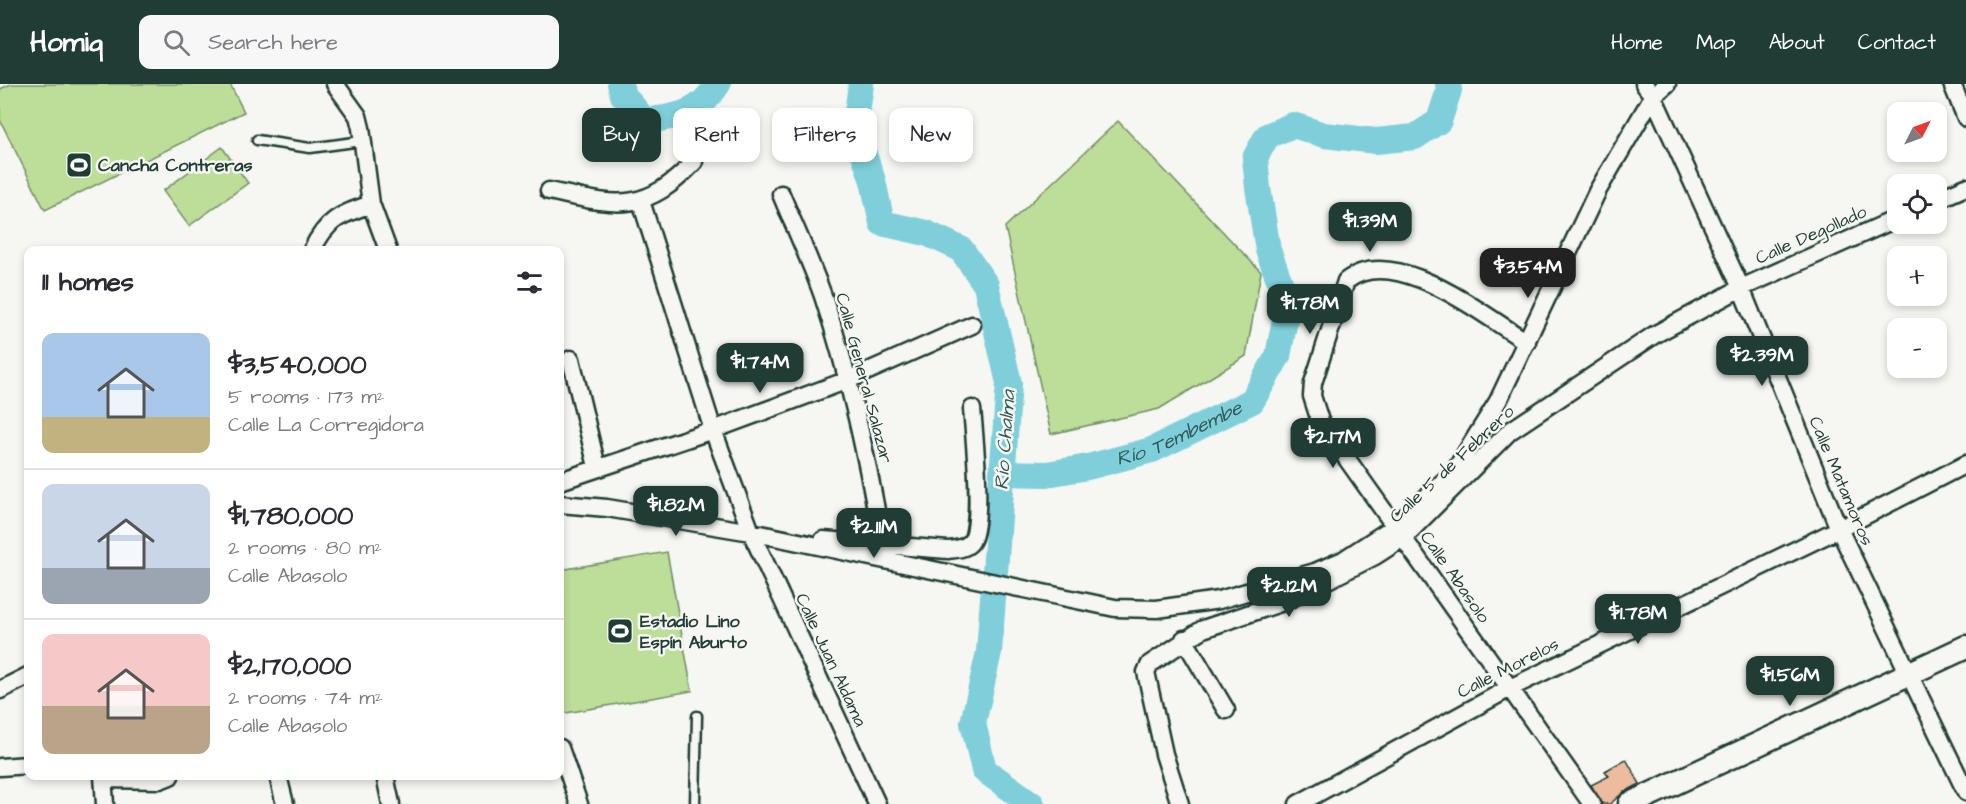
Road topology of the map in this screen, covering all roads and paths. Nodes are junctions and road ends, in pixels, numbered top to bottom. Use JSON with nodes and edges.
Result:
{"nodes":[{"id":1,"x":336,"y":84,"type":"edge"},
{"id":2,"x":1667,"y":84,"type":"edge"},
{"id":3,"x":1952,"y":84,"type":"edge"},
{"id":4,"x":1649,"y":90,"type":"edge"},
{"id":5,"x":1966,"y":118,"type":"edge"},
{"id":6,"x":257,"y":140,"type":"dead end"},
{"id":7,"x":362,"y":141,"type":"junction"},
{"id":8,"x":694,"y":162,"type":"dead end"},
{"id":9,"x":1966,"y":187,"type":"edge"},
{"id":10,"x":549,"y":191,"type":"dead end"},
{"id":11,"x":781,"y":194,"type":"dead end"},
{"id":12,"x":1947,"y":195,"type":"edge"},
{"id":13,"x":641,"y":201,"type":"junction"},
{"id":14,"x":371,"y":204,"type":"junction"},
{"id":15,"x":1887,"y":223,"type":"edge"},
{"id":16,"x":314,"y":246,"type":"edge"},
{"id":17,"x":387,"y":246,"type":"edge"},
{"id":18,"x":1741,"y":288,"type":"junction"},
{"id":19,"x":972,"y":325,"type":"dead end"},
{"id":20,"x":1527,"y":342,"type":"junction"},
{"id":21,"x":571,"y":359,"type":"dead end"},
{"id":22,"x":848,"y":380,"type":"junction"},
{"id":23,"x":972,"y":409,"type":"dead end"},
{"id":24,"x":713,"y":430,"type":"junction"},
{"id":25,"x":1966,"y":464,"type":"edge"},
{"id":26,"x":597,"y":467,"type":"junction"},
{"id":27,"x":1457,"y":477,"type":"junction"},
{"id":28,"x":564,"y":479,"type":"edge"},
{"id":29,"x":564,"y":493,"type":"edge"},
{"id":30,"x":564,"y":504,"type":"edge"},
{"id":31,"x":607,"y":508,"type":"junction"},
{"id":32,"x":1839,"y":529,"type":"junction"},
{"id":33,"x":751,"y":532,"type":"junction"},
{"id":34,"x":1399,"y":532,"type":"junction"},
{"id":35,"x":783,"y":539,"type":"junction"},
{"id":36,"x":882,"y":542,"type":"junction"},
{"id":37,"x":1184,"y":639,"type":"junction"},
{"id":38,"x":1966,"y":647,"type":"edge"},
{"id":39,"x":1908,"y":674,"type":"junction"},
{"id":40,"x":24,"y":678,"type":"edge"},
{"id":41,"x":1510,"y":687,"type":"junction"},
{"id":42,"x":0,"y":690,"type":"edge"},
{"id":43,"x":1226,"y":710,"type":"dead end"},
{"id":44,"x":697,"y":716,"type":"dead end"},
{"id":45,"x":564,"y":760,"type":"edge"},
{"id":46,"x":24,"y":765,"type":"edge"},
{"id":47,"x":0,"y":767,"type":"edge"},
{"id":48,"x":104,"y":780,"type":"edge"},
{"id":49,"x":279,"y":780,"type":"edge"},
{"id":50,"x":386,"y":780,"type":"edge"},
{"id":51,"x":1966,"y":792,"type":"edge"},
{"id":52,"x":105,"y":804,"type":"edge"},
{"id":53,"x":285,"y":804,"type":"edge"},
{"id":54,"x":391,"y":804,"type":"edge"},
{"id":55,"x":579,"y":804,"type":"edge"},
{"id":56,"x":695,"y":804,"type":"edge"},
{"id":57,"x":877,"y":804,"type":"edge"},
{"id":58,"x":1180,"y":804,"type":"edge"},
{"id":59,"x":1298,"y":804,"type":"edge"},
{"id":60,"x":1592,"y":804,"type":"edge"},
{"id":61,"x":1630,"y":804,"type":"edge"}],
"edges":[{"from":1,"to":7,"type":"street"},
{"from":2,"to":4,"type":"street"},
{"from":3,"to":5,"type":"street"},
{"from":4,"to":18,"type":"street","name":"Calle Matamoros"},
{"from":4,"to":20,"type":"street"},
{"from":6,"to":7,"type":"lane"},
{"from":7,"to":14,"type":"street"},
{"from":8,"to":13,"type":"street"},
{"from":9,"to":12,"type":"street"},
{"from":10,"to":13,"type":"street"},
{"from":11,"to":22,"type":"street","name":"Calle General Salazar"},
{"from":13,"to":24,"type":"street","name":"Calle Juan Aldama"},
{"from":14,"to":16,"type":"street"},
{"from":14,"to":17,"type":"street"},
{"from":15,"to":18,"type":"street","name":"Calle Degollado"},
{"from":18,"to":27,"type":"street","name":"Calle 5 de Febrero"},
{"from":18,"to":32,"type":"street","name":"Calle Matamoros"},
{"from":19,"to":22,"type":"street"},
{"from":20,"to":27,"type":"street"},
{"from":20,"to":34,"type":"street","name":"Calle Abasolo"},
{"from":21,"to":26,"type":"street"},
{"from":22,"to":24,"type":"street"},
{"from":22,"to":36,"type":"street","name":"Calle General Salazar"},
{"from":23,"to":36,"type":"street"},
{"from":24,"to":26,"type":"street"},
{"from":24,"to":33,"type":"street","name":"Calle Juan Aldama"},
{"from":25,"to":32,"type":"street","name":"Calle Morelos"},
{"from":26,"to":28,"type":"street"},
{"from":27,"to":34,"type":"street"},
{"from":29,"to":31,"type":"street"},
{"from":30,"to":31,"type":"street"},
{"from":31,"to":33,"type":"street"},
{"from":32,"to":39,"type":"street","name":"Calle Matamoros"},
{"from":32,"to":41,"type":"street","name":"Calle Morelos"},
{"from":33,"to":35,"type":"street"},
{"from":33,"to":57,"type":"street","name":"Calle Juan Aldama"},
{"from":34,"to":35,"type":"street"},
{"from":34,"to":37,"type":"street","name":"Calle 5 de Febrero"},
{"from":34,"to":41,"type":"street","name":"Calle Abasolo"},
{"from":35,"to":36,"type":"street"},
{"from":37,"to":43,"type":"street"},
{"from":37,"to":58,"type":"street","name":"Calle 5 de Febrero"},
{"from":38,"to":39,"type":"street"},
{"from":39,"to":51,"type":"street","name":"Calle Matamoros"},
{"from":39,"to":61,"type":"street"},
{"from":40,"to":42,"type":"street"},
{"from":41,"to":59,"type":"street","name":"Calle Morelos"},
{"from":41,"to":60,"type":"street","name":"Calle Abasolo"},
{"from":44,"to":56,"type":"lane"},
{"from":45,"to":55,"type":"street"},
{"from":46,"to":47,"type":"street"},
{"from":48,"to":52,"type":"street"},
{"from":49,"to":53,"type":"street"},
{"from":50,"to":54,"type":"street"}]}
